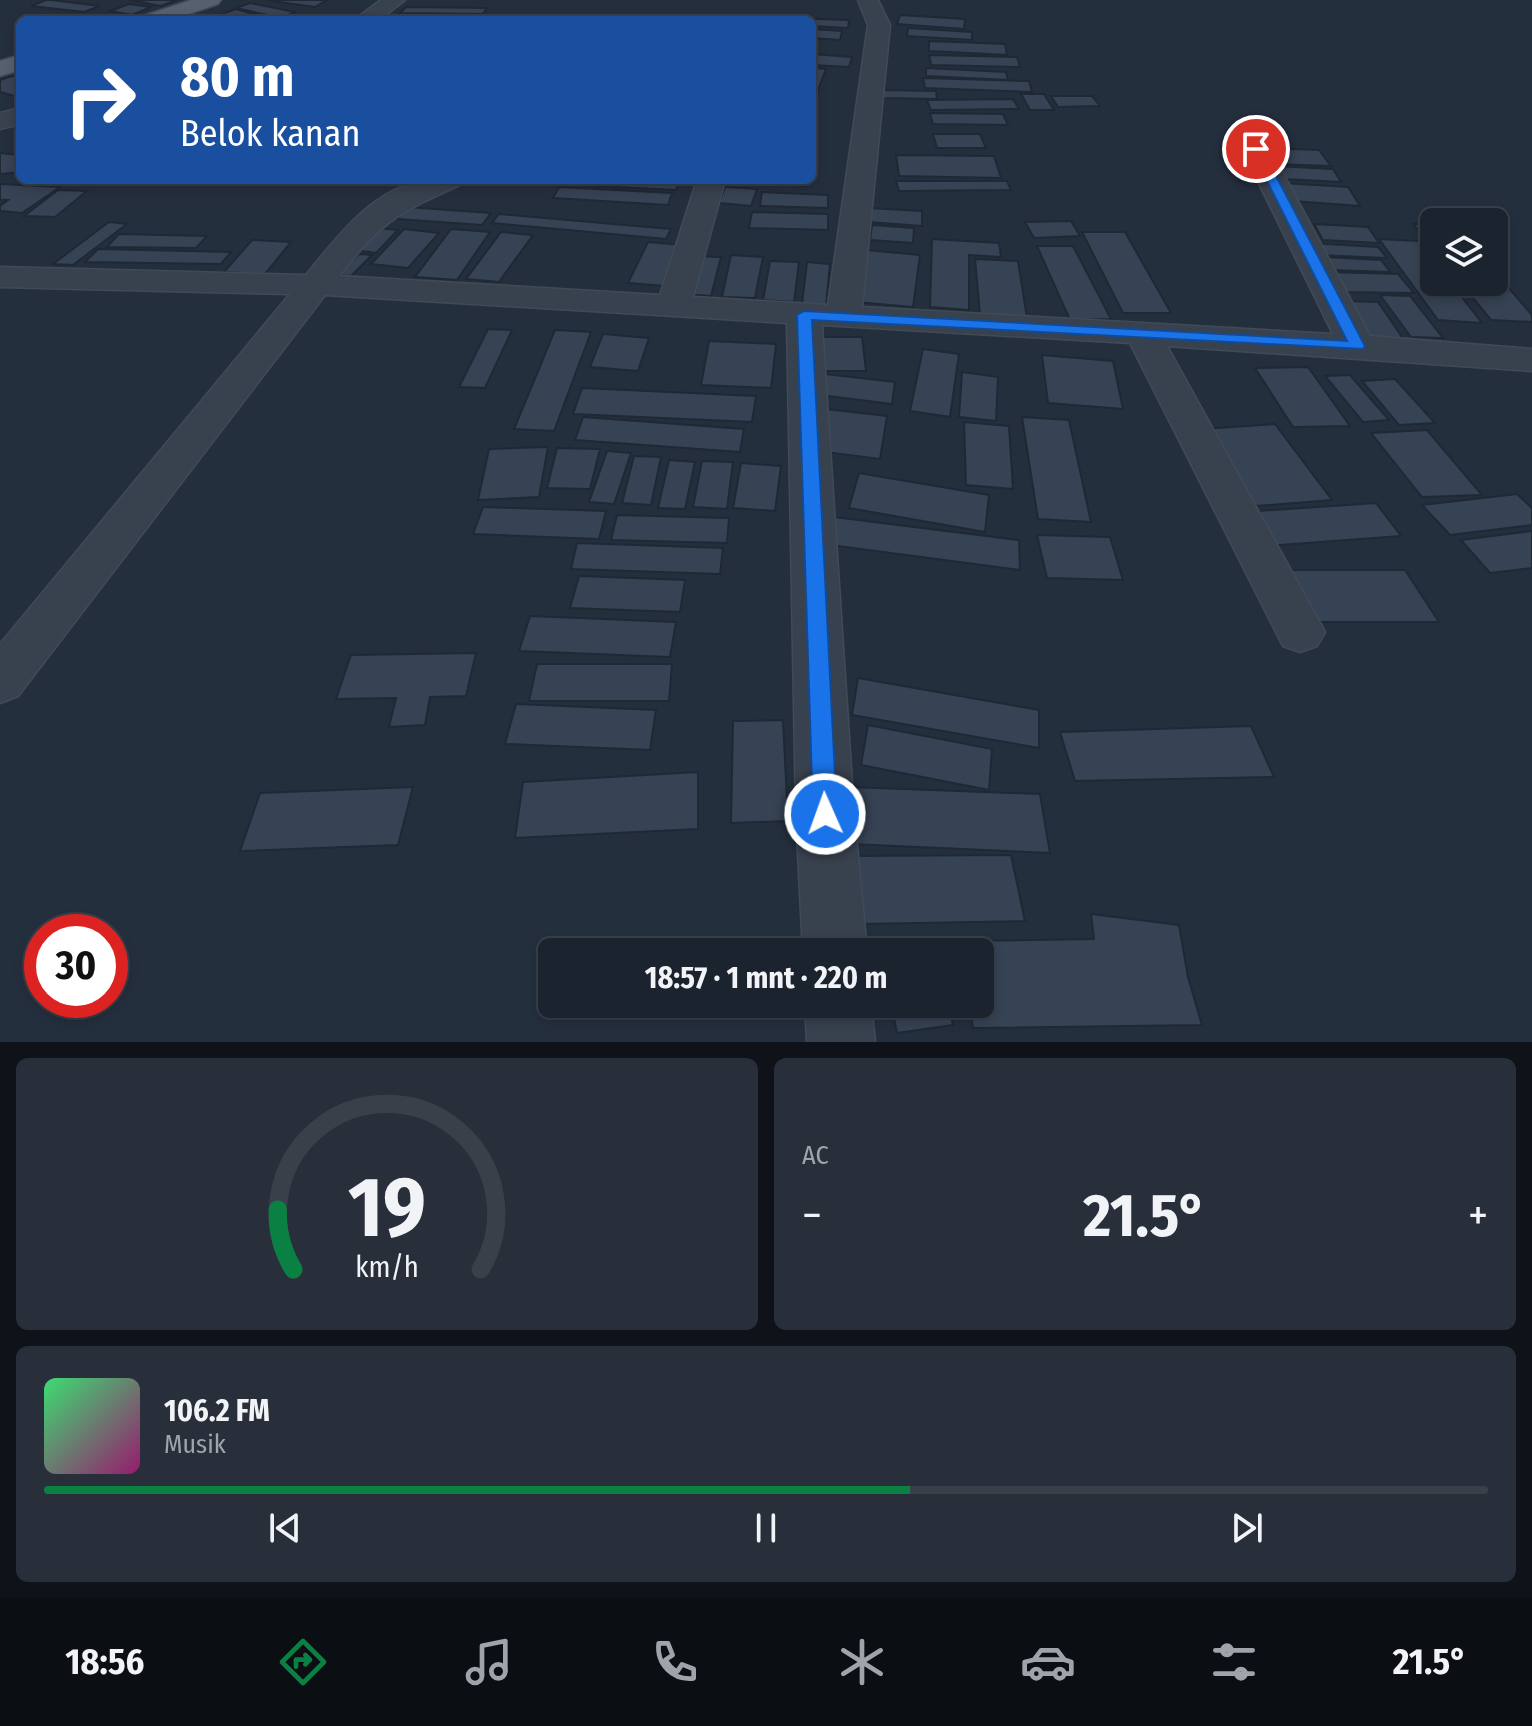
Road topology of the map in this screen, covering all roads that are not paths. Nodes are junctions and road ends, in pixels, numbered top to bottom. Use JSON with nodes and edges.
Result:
{"nodes":[{"id":1,"x":211,"y":0,"type":"edge"},
{"id":2,"x":395,"y":0,"type":"edge"},
{"id":3,"x":868,"y":0,"type":"edge"},
{"id":4,"x":162,"y":16,"type":"edge"},
{"id":5,"x":371,"y":16,"type":"edge"},
{"id":6,"x":1256,"y":149,"type":"dead end"},
{"id":7,"x":440,"y":184,"type":"edge"},
{"id":8,"x":710,"y":184,"type":"edge"},
{"id":9,"x":0,"y":277,"type":"edge"},
{"id":10,"x":317,"y":285,"type":"junction"},
{"id":11,"x":673,"y":306,"type":"junction"},
{"id":12,"x":824,"y":316,"type":"junction"},
{"id":13,"x":1143,"y":334,"type":"junction"},
{"id":14,"x":1357,"y":346,"type":"junction"},
{"id":15,"x":1532,"y":360,"type":"edge"},
{"id":16,"x":1300,"y":632,"type":"dead end"},
{"id":17,"x":0,"y":681,"type":"edge"},
{"id":18,"x":834,"y":938,"type":"edge"},
{"id":19,"x":839,"y":1018,"type":"edge"},
{"id":20,"x":841,"y":1042,"type":"edge"}],
"edges":[{"from":1,"to":4,"type":"main road"},
{"from":2,"to":5,"type":"street"},
{"from":3,"to":12,"type":"street"},
{"from":6,"to":14,"type":"street"},
{"from":7,"to":10,"type":"street"},
{"from":8,"to":11,"type":"street"},
{"from":9,"to":10,"type":"street"},
{"from":10,"to":11,"type":"street"},
{"from":10,"to":17,"type":"street"},
{"from":11,"to":12,"type":"street"},
{"from":12,"to":13,"type":"street"},
{"from":12,"to":18,"type":"street"},
{"from":13,"to":14,"type":"street"},
{"from":13,"to":16,"type":"street"},
{"from":14,"to":15,"type":"street"},
{"from":19,"to":20,"type":"street"}]}
